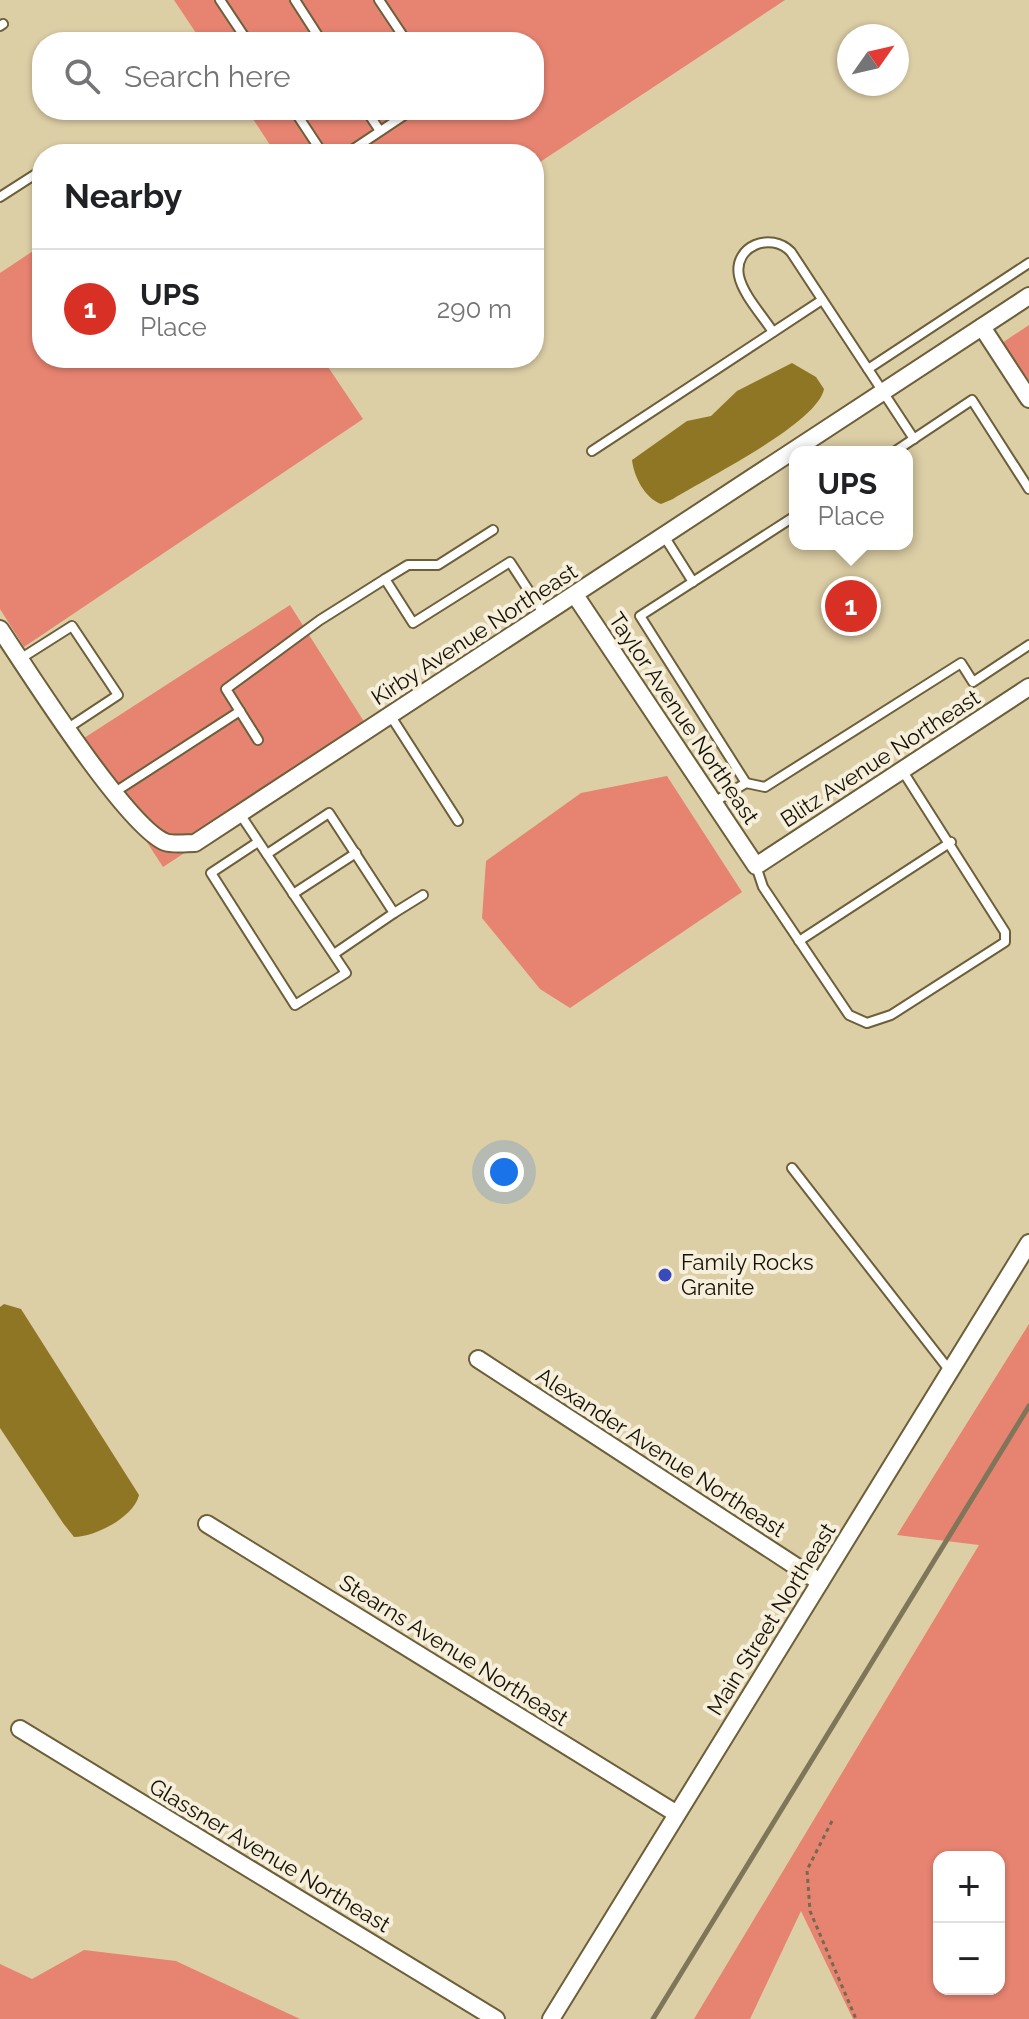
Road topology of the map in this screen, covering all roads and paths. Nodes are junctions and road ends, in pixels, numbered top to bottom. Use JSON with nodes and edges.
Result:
{"nodes":[{"id":1,"x":220,"y":0,"type":"edge"},
{"id":2,"x":295,"y":0,"type":"edge"},
{"id":3,"x":379,"y":0,"type":"edge"},
{"id":4,"x":241,"y":32,"type":"edge"},
{"id":5,"x":316,"y":32,"type":"edge"},
{"id":6,"x":400,"y":32,"type":"edge"},
{"id":7,"x":301,"y":120,"type":"edge"},
{"id":8,"x":373,"y":120,"type":"edge"},
{"id":9,"x":397,"y":120,"type":"edge"},
{"id":10,"x":380,"y":131,"type":"junction"},
{"id":11,"x":316,"y":144,"type":"edge"},
{"id":12,"x":361,"y":144,"type":"edge"},
{"id":13,"x":32,"y":176,"type":"edge"},
{"id":14,"x":0,"y":197,"type":"edge"},
{"id":15,"x":1029,"y":263,"type":"edge"},
{"id":16,"x":1029,"y":296,"type":"edge"},
{"id":17,"x":822,"y":300,"type":"junction"},
{"id":18,"x":982,"y":327,"type":"junction"},
{"id":19,"x":773,"y":332,"type":"junction"},
{"id":20,"x":868,"y":369,"type":"junction"},
{"id":21,"x":883,"y":392,"type":"junction"},
{"id":22,"x":1029,"y":399,"type":"edge"},
{"id":23,"x":914,"y":439,"type":"junction"},
{"id":24,"x":801,"y":446,"type":"edge"},
{"id":25,"x":903,"y":446,"type":"edge"},
{"id":26,"x":592,"y":451,"type":"dead end"},
{"id":27,"x":789,"y":454,"type":"edge"},
{"id":28,"x":1029,"y":489,"type":"edge"},
{"id":29,"x":789,"y":520,"type":"edge"},
{"id":30,"x":493,"y":530,"type":"dead end"},
{"id":31,"x":664,"y":536,"type":"junction"},
{"id":32,"x":385,"y":579,"type":"junction"},
{"id":33,"x":693,"y":582,"type":"junction"},
{"id":34,"x":575,"y":595,"type":"junction"},
{"id":35,"x":544,"y":614,"type":"junction"},
{"id":36,"x":1,"y":633,"type":"edge"},
{"id":37,"x":1029,"y":645,"type":"edge"},
{"id":38,"x":20,"y":659,"type":"junction"},
{"id":39,"x":1029,"y":687,"type":"edge"},
{"id":40,"x":240,"y":711,"type":"junction"},
{"id":41,"x":390,"y":715,"type":"junction"},
{"id":42,"x":68,"y":728,"type":"junction"},
{"id":43,"x":258,"y":740,"type":"dead end"},
{"id":44,"x":902,"y":770,"type":"junction"},
{"id":45,"x":746,"y":783,"type":"junction"},
{"id":46,"x":115,"y":792,"type":"junction"},
{"id":47,"x":713,"y":803,"type":"junction"},
{"id":48,"x":240,"y":814,"type":"junction"},
{"id":49,"x":458,"y":821,"type":"dead end"},
{"id":50,"x":258,"y":842,"type":"junction"},
{"id":51,"x":951,"y":842,"type":"junction"},
{"id":52,"x":356,"y":853,"type":"junction"},
{"id":53,"x":267,"y":854,"type":"junction"},
{"id":54,"x":756,"y":866,"type":"junction"},
{"id":55,"x":293,"y":894,"type":"junction"},
{"id":56,"x":423,"y":895,"type":"dead end"},
{"id":57,"x":394,"y":913,"type":"junction"},
{"id":58,"x":799,"y":941,"type":"junction"},
{"id":59,"x":334,"y":954,"type":"junction"},
{"id":60,"x":792,"y":1168,"type":"dead end"},
{"id":61,"x":1029,"y":1243,"type":"edge"},
{"id":62,"x":478,"y":1359,"type":"dead end"},
{"id":63,"x":950,"y":1371,"type":"junction"},
{"id":64,"x":207,"y":1524,"type":"dead end"},
{"id":65,"x":820,"y":1582,"type":"junction"},
{"id":66,"x":20,"y":1729,"type":"dead end"},
{"id":67,"x":677,"y":1814,"type":"junction"},
{"id":68,"x":832,"y":1821,"type":"dead end"},
{"id":69,"x":496,"y":2019,"type":"edge"},
{"id":70,"x":551,"y":2019,"type":"edge"},
{"id":71,"x":856,"y":2019,"type":"edge"}],
"edges":[{"from":1,"to":4,"type":"lane"},
{"from":2,"to":5,"type":"lane"},
{"from":3,"to":6,"type":"lane"},
{"from":7,"to":11,"type":"lane"},
{"from":8,"to":10,"type":"lane"},
{"from":9,"to":10,"type":"lane"},
{"from":10,"to":12,"type":"lane"},
{"from":13,"to":14,"type":"lane"},
{"from":15,"to":20,"type":"lane"},
{"from":16,"to":18,"type":"street","name":"Kirby Avenue Northeast"},
{"from":17,"to":19,"type":"lane"},
{"from":17,"to":19,"type":"lane"},
{"from":17,"to":20,"type":"lane"},
{"from":18,"to":21,"type":"street","name":"Kirby Avenue Northeast"},
{"from":18,"to":22,"type":"street"},
{"from":19,"to":26,"type":"lane"},
{"from":20,"to":21,"type":"lane"},
{"from":21,"to":23,"type":"lane"},
{"from":21,"to":24,"type":"street","name":"Kirby Avenue Northeast"},
{"from":23,"to":25,"type":"lane"},
{"from":23,"to":28,"type":"lane"},
{"from":27,"to":31,"type":"street","name":"Kirby Avenue Northeast"},
{"from":29,"to":33,"type":"lane"},
{"from":30,"to":32,"type":"lane"},
{"from":31,"to":33,"type":"lane"},
{"from":31,"to":34,"type":"street","name":"Kirby Avenue Northeast"},
{"from":32,"to":35,"type":"lane"},
{"from":32,"to":40,"type":"lane"},
{"from":33,"to":45,"type":"lane"},
{"from":34,"to":35,"type":"street","name":"Kirby Avenue Northeast"},
{"from":34,"to":47,"type":"street","name":"Taylor Avenue Northeast"},
{"from":35,"to":41,"type":"street","name":"Kirby Avenue Northeast"},
{"from":36,"to":38,"type":"street","name":"Kirby Avenue Northeast"},
{"from":37,"to":45,"type":"lane"},
{"from":38,"to":42,"type":"street","name":"Kirby Avenue Northeast"},
{"from":38,"to":42,"type":"lane"},
{"from":39,"to":44,"type":"street","name":"Blitz Avenue Northeast"},
{"from":40,"to":43,"type":"lane"},
{"from":40,"to":46,"type":"lane"},
{"from":41,"to":48,"type":"street","name":"Kirby Avenue Northeast"},
{"from":41,"to":49,"type":"lane"},
{"from":42,"to":46,"type":"street","name":"Kirby Avenue Northeast"},
{"from":44,"to":51,"type":"lane"},
{"from":44,"to":54,"type":"street","name":"Blitz Avenue Northeast"},
{"from":45,"to":47,"type":"lane"},
{"from":46,"to":48,"type":"street","name":"Kirby Avenue Northeast"},
{"from":47,"to":54,"type":"street","name":"Taylor Avenue Northeast"},
{"from":48,"to":50,"type":"lane"},
{"from":50,"to":53,"type":"lane"},
{"from":50,"to":59,"type":"lane"},
{"from":51,"to":58,"type":"lane"},
{"from":51,"to":58,"type":"lane"},
{"from":52,"to":53,"type":"lane"},
{"from":52,"to":55,"type":"lane"},
{"from":52,"to":57,"type":"lane"},
{"from":53,"to":55,"type":"lane"},
{"from":54,"to":58,"type":"lane"},
{"from":55,"to":59,"type":"lane"},
{"from":56,"to":57,"type":"lane"},
{"from":57,"to":59,"type":"lane"},
{"from":60,"to":63,"type":"lane"},
{"from":61,"to":63,"type":"street","name":"Main Street Northeast"},
{"from":62,"to":65,"type":"street","name":"Alexander Avenue Northeast"},
{"from":63,"to":65,"type":"street","name":"Main Street Northeast"},
{"from":64,"to":67,"type":"street","name":"Stearns Avenue Northeast"},
{"from":65,"to":67,"type":"street","name":"Main Street Northeast"},
{"from":66,"to":69,"type":"street","name":"Glassner Avenue Northeast"},
{"from":67,"to":70,"type":"street","name":"Main Street Northeast"},
{"from":68,"to":71,"type":"path"}]}
